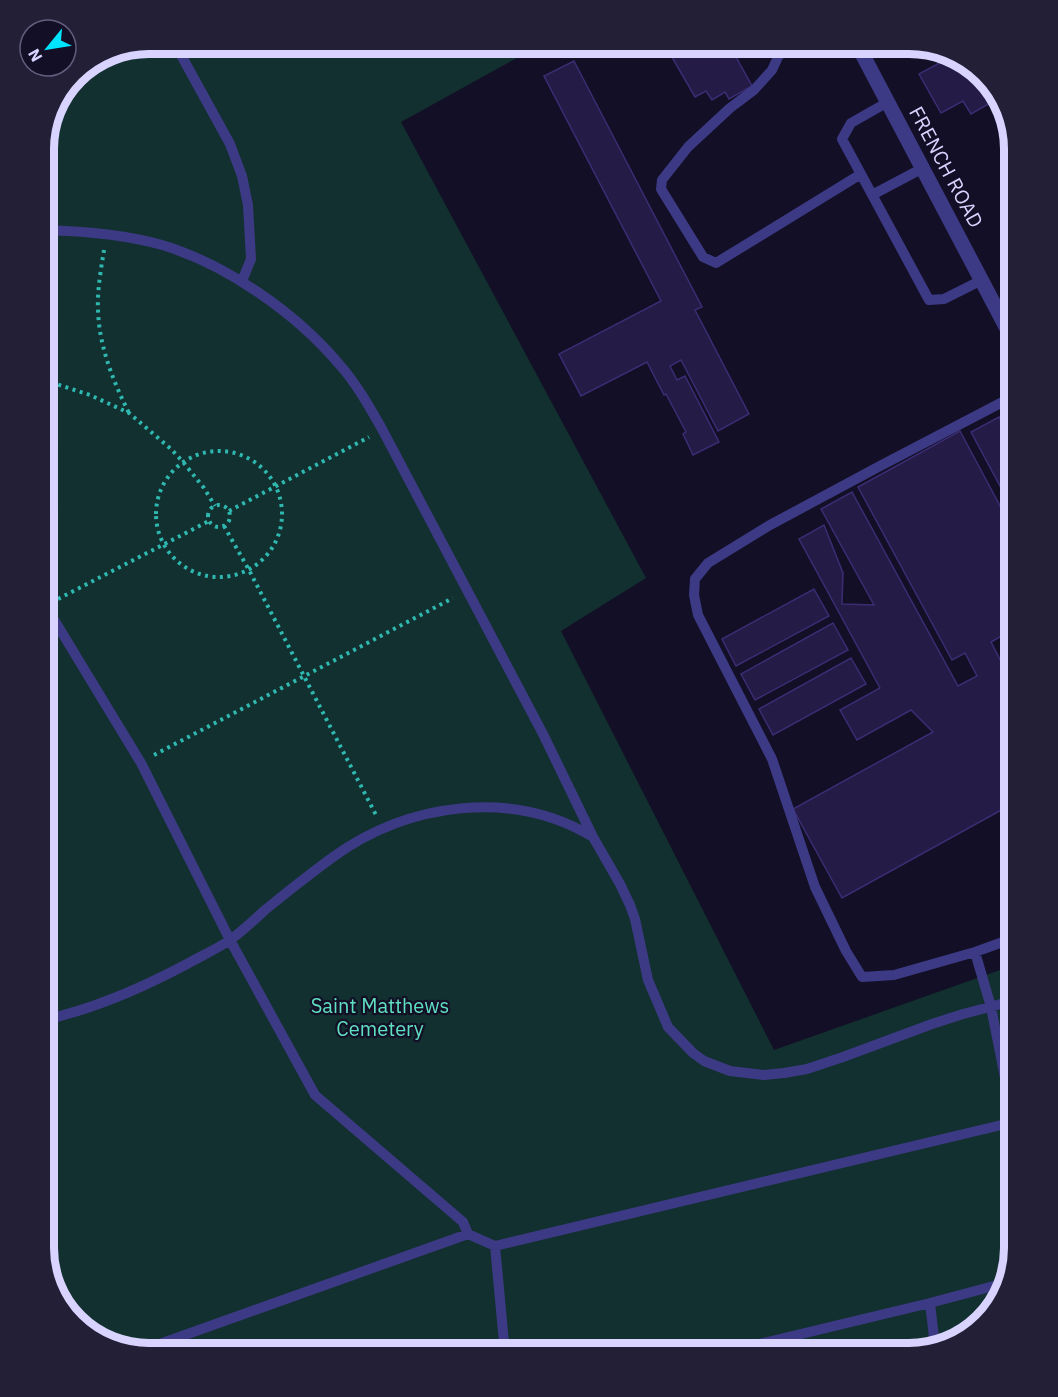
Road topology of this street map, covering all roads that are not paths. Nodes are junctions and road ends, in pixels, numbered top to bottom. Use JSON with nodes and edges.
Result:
{"nodes":[{"id":1,"x":181,"y":54,"type":"edge"},
{"id":2,"x":781,"y":54,"type":"edge"},
{"id":3,"x":862,"y":54,"type":"edge"},
{"id":4,"x":888,"y":102,"type":"junction"},
{"id":5,"x":923,"y":168,"type":"junction"},
{"id":6,"x":861,"y":174,"type":"junction"},
{"id":7,"x":872,"y":195,"type":"junction"},
{"id":8,"x":54,"y":230,"type":"edge"},
{"id":9,"x":982,"y":280,"type":"junction"},
{"id":10,"x":242,"y":281,"type":"junction"},
{"id":11,"x":1004,"y":323,"type":"edge"},
{"id":12,"x":1004,"y":401,"type":"edge"},
{"id":13,"x":54,"y":622,"type":"edge"},
{"id":14,"x":593,"y":837,"type":"junction"},
{"id":15,"x":230,"y":940,"type":"junction"},
{"id":16,"x":1004,"y":942,"type":"edge"},
{"id":17,"x":975,"y":952,"type":"junction"},
{"id":18,"x":1004,"y":1002,"type":"edge"},
{"id":19,"x":991,"y":1007,"type":"junction"},
{"id":20,"x":54,"y":1017,"type":"edge"},
{"id":21,"x":1004,"y":1072,"type":"edge"},
{"id":22,"x":1004,"y":1124,"type":"edge"},
{"id":23,"x":468,"y":1234,"type":"junction"},
{"id":24,"x":495,"y":1246,"type":"junction"},
{"id":25,"x":996,"y":1284,"type":"edge"},
{"id":26,"x":930,"y":1303,"type":"junction"},
{"id":27,"x":934,"y":1339,"type":"edge"},
{"id":28,"x":162,"y":1343,"type":"edge"},
{"id":29,"x":504,"y":1343,"type":"edge"},
{"id":30,"x":764,"y":1343,"type":"edge"}],
"edges":[{"from":1,"to":10,"type":"lane"},
{"from":2,"to":6,"type":"lane"},
{"from":3,"to":4,"type":"street","name":"FRENCH ROAD"},
{"from":4,"to":5,"type":"street","name":"FRENCH ROAD"},
{"from":4,"to":6,"type":"lane"},
{"from":5,"to":7,"type":"lane"},
{"from":5,"to":9,"type":"street","name":"FRENCH ROAD"},
{"from":6,"to":7,"type":"lane"},
{"from":7,"to":9,"type":"lane"},
{"from":8,"to":10,"type":"lane"},
{"from":9,"to":11,"type":"street","name":"FRENCH ROAD"},
{"from":10,"to":14,"type":"lane"},
{"from":12,"to":17,"type":"lane"},
{"from":13,"to":15,"type":"lane"},
{"from":14,"to":15,"type":"lane"},
{"from":14,"to":19,"type":"lane"},
{"from":15,"to":20,"type":"lane"},
{"from":15,"to":23,"type":"lane"},
{"from":16,"to":17,"type":"lane"},
{"from":17,"to":19,"type":"lane"},
{"from":18,"to":19,"type":"lane"},
{"from":19,"to":21,"type":"lane"},
{"from":22,"to":24,"type":"lane"},
{"from":23,"to":24,"type":"lane"},
{"from":23,"to":28,"type":"lane"},
{"from":24,"to":29,"type":"lane"},
{"from":25,"to":26,"type":"lane"},
{"from":26,"to":27,"type":"lane"},
{"from":26,"to":30,"type":"lane"}]}
